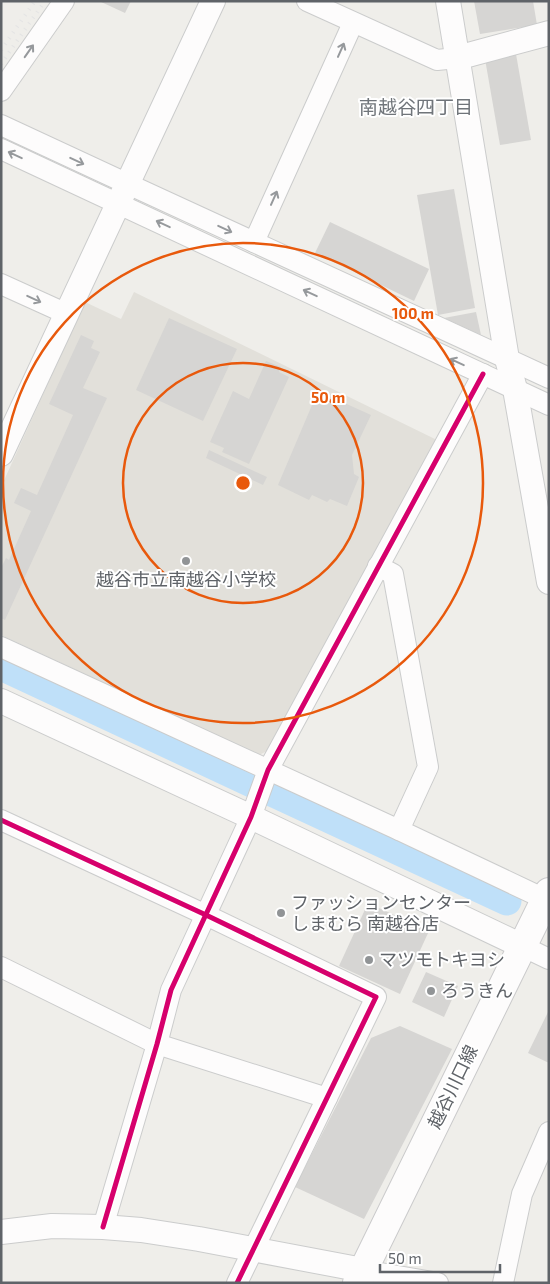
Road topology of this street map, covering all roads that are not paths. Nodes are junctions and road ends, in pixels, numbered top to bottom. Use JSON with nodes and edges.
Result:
{"nodes":[{"id":1,"x":64,"y":1,"type":"edge"},
{"id":2,"x":213,"y":1,"type":"edge"},
{"id":3,"x":307,"y":1,"type":"edge"},
{"id":4,"x":448,"y":1,"type":"edge"},
{"id":5,"x":353,"y":23,"type":"junction"},
{"id":6,"x":549,"y":33,"type":"edge"},
{"id":7,"x":457,"y":58,"type":"junction"},
{"id":8,"x":1,"y":91,"type":"edge"},
{"id":9,"x":1,"y":125,"type":"edge"},
{"id":10,"x":1,"y":149,"type":"edge"},
{"id":11,"x":123,"y":194,"type":"junction"},
{"id":12,"x":254,"y":242,"type":"junction"},
{"id":13,"x":1,"y":284,"type":"edge"},
{"id":14,"x":67,"y":314,"type":"junction"},
{"id":15,"x":507,"y":359,"type":"junction"},
{"id":16,"x":483,"y":374,"type":"junction"},
{"id":17,"x":549,"y":378,"type":"edge"},
{"id":18,"x":515,"y":389,"type":"junction"},
{"id":19,"x":549,"y":405,"type":"edge"},
{"id":20,"x":8,"y":422,"type":"edge"},
{"id":21,"x":1,"y":454,"type":"edge"},
{"id":22,"x":378,"y":566,"type":"junction"},
{"id":23,"x":549,"y":582,"type":"edge"},
{"id":24,"x":1,"y":647,"type":"edge"},
{"id":25,"x":1,"y":701,"type":"edge"},
{"id":26,"x":268,"y":770,"type":"junction"},
{"id":27,"x":251,"y":817,"type":"junction"},
{"id":28,"x":1,"y":820,"type":"edge"},
{"id":29,"x":399,"y":830,"type":"junction"},
{"id":30,"x":548,"y":898,"type":"edge"},
{"id":31,"x":206,"y":915,"type":"junction"},
{"id":32,"x":522,"y":946,"type":"junction"},
{"id":33,"x":549,"y":959,"type":"edge"},
{"id":34,"x":1,"y":967,"type":"edge"},
{"id":35,"x":157,"y":1044,"type":"junction"},
{"id":36,"x":327,"y":1098,"type":"junction"},
{"id":37,"x":549,"y":1132,"type":"edge"},
{"id":38,"x":104,"y":1227,"type":"junction"},
{"id":39,"x":1,"y":1232,"type":"edge"},
{"id":40,"x":254,"y":1250,"type":"junction"},
{"id":41,"x":360,"y":1276,"type":"edge"},
{"id":42,"x":237,"y":1283,"type":"edge"},
{"id":43,"x":438,"y":1283,"type":"edge"},
{"id":44,"x":503,"y":1283,"type":"edge"}],
"edges":[{"from":8,"to":1,"type":"street","one_way":true},
{"from":2,"to":11,"type":"street"},
{"from":3,"to":5,"type":"street"},
{"from":4,"to":7,"type":"street"},
{"from":5,"to":7,"type":"street"},
{"from":12,"to":5,"type":"street","one_way":true},
{"from":6,"to":7,"type":"street"},
{"from":7,"to":15,"type":"street"},
{"from":9,"to":11,"type":"street","one_way":true},
{"from":11,"to":10,"type":"street","one_way":true},
{"from":11,"to":12,"type":"street","one_way":true},
{"from":11,"to":14,"type":"street"},
{"from":16,"to":11,"type":"street","one_way":true},
{"from":12,"to":15,"type":"street"},
{"from":13,"to":14,"type":"street","one_way":true},
{"from":14,"to":20,"type":"street"},
{"from":15,"to":17,"type":"street"},
{"from":15,"to":18,"type":"street"},
{"from":16,"to":18,"type":"street"},
{"from":16,"to":22,"type":"street"},
{"from":18,"to":19,"type":"street"},
{"from":18,"to":23,"type":"street"},
{"from":20,"to":21,"type":"street"},
{"from":22,"to":26,"type":"street"},
{"from":22,"to":29,"type":"street"},
{"from":24,"to":26,"type":"street"},
{"from":25,"to":27,"type":"street"},
{"from":26,"to":27,"type":"street"},
{"from":26,"to":29,"type":"street"},
{"from":27,"to":31,"type":"street"},
{"from":27,"to":32,"type":"street"},
{"from":28,"to":31,"type":"street"},
{"from":29,"to":30,"type":"street"},
{"from":30,"to":32,"type":"main road","name":"越谷川口線"},
{"from":31,"to":35,"type":"street"},
{"from":31,"to":36,"type":"street"},
{"from":32,"to":33,"type":"street"},
{"from":32,"to":41,"type":"main road","name":"越谷川口線"},
{"from":34,"to":35,"type":"street"},
{"from":35,"to":36,"type":"street"},
{"from":35,"to":38,"type":"street"},
{"from":36,"to":40,"type":"street"},
{"from":37,"to":44,"type":"street"},
{"from":38,"to":39,"type":"street"},
{"from":38,"to":40,"type":"street"},
{"from":40,"to":41,"type":"street"},
{"from":40,"to":42,"type":"street"},
{"from":41,"to":43,"type":"street"}]}
